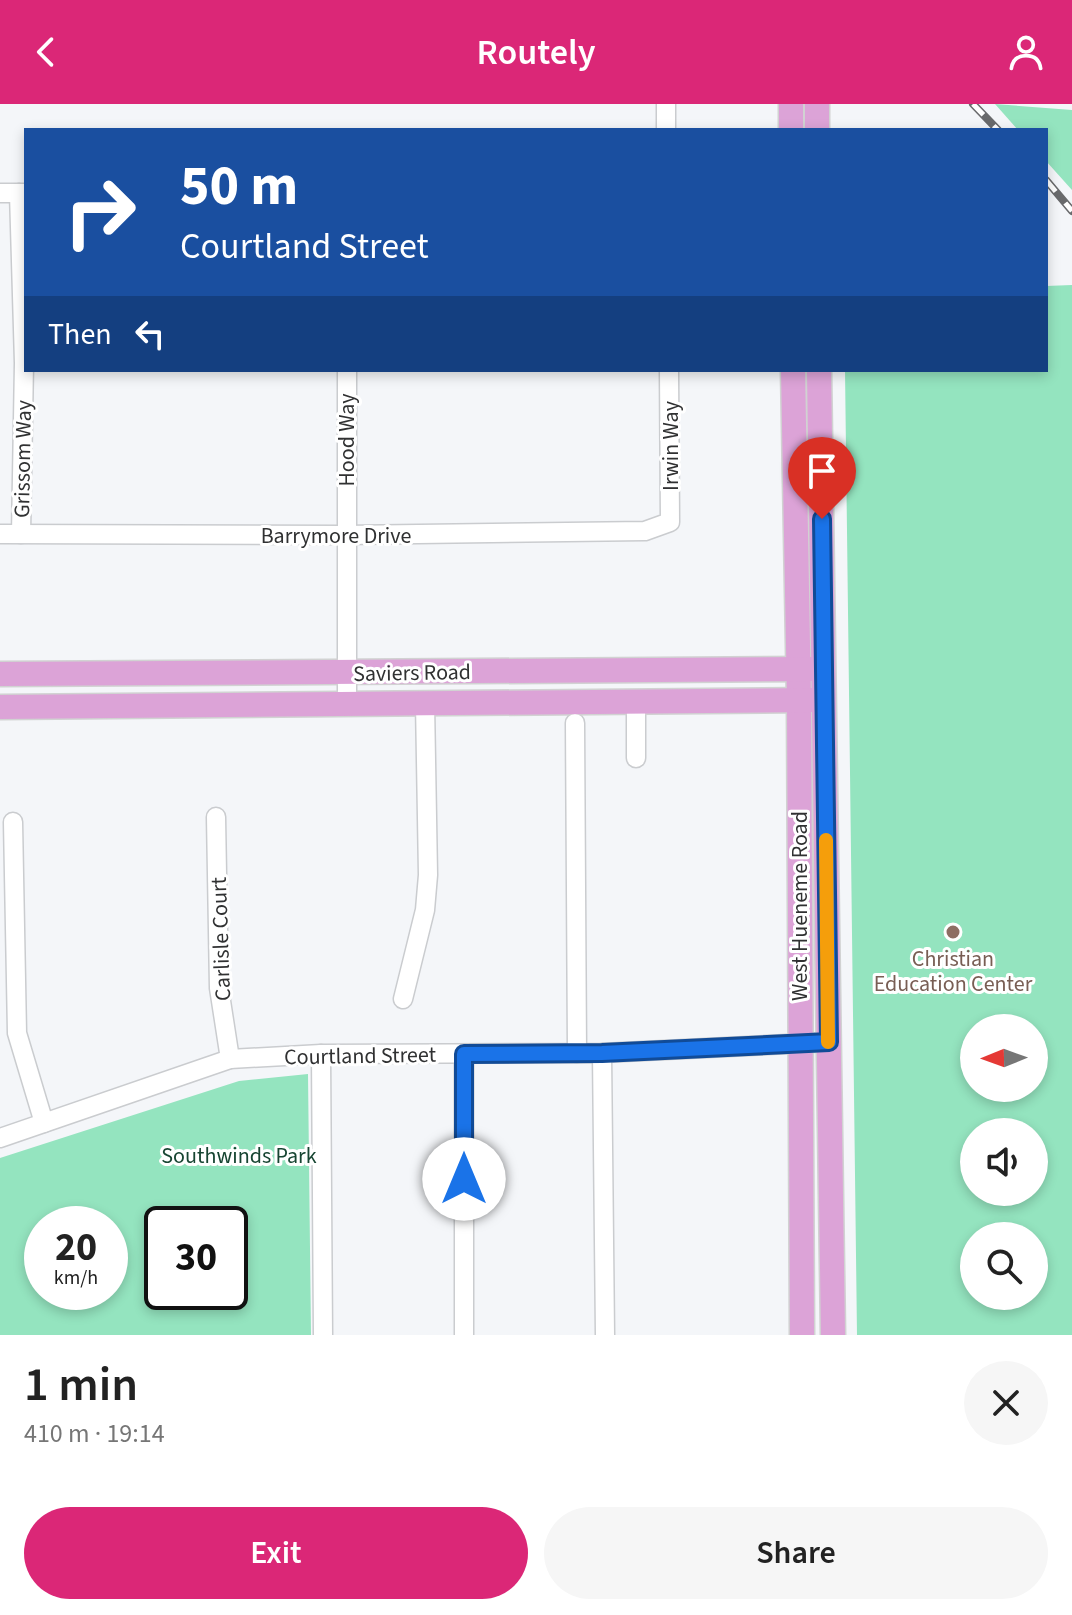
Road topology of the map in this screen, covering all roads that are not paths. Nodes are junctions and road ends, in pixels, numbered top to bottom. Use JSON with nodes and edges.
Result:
{"nodes":[{"id":1,"x":666,"y":104,"type":"edge"},
{"id":2,"x":791,"y":104,"type":"edge"},
{"id":3,"x":666,"y":128,"type":"edge"},
{"id":4,"x":791,"y":128,"type":"edge"},
{"id":5,"x":15,"y":193,"type":"edge"},
{"id":6,"x":24,"y":346,"type":"edge"},
{"id":7,"x":25,"y":372,"type":"edge"},
{"id":8,"x":347,"y":372,"type":"edge"},
{"id":9,"x":669,"y":372,"type":"edge"},
{"id":10,"x":793,"y":372,"type":"edge"},
{"id":11,"x":819,"y":372,"type":"edge"},
{"id":12,"x":670,"y":522,"type":"joint"},
{"id":13,"x":0,"y":534,"type":"edge"},
{"id":14,"x":21,"y":534,"type":"junction"},
{"id":15,"x":345,"y":535,"type":"junction"},
{"id":16,"x":798,"y":669,"type":"junction"},
{"id":17,"x":825,"y":669,"type":"junction"},
{"id":18,"x":347,"y":673,"type":"junction"},
{"id":19,"x":0,"y":674,"type":"edge"},
{"id":20,"x":799,"y":700,"type":"junction"},
{"id":21,"x":824,"y":700,"type":"junction"},
{"id":22,"x":636,"y":702,"type":"junction"},
{"id":23,"x":347,"y":703,"type":"junction"},
{"id":24,"x":425,"y":703,"type":"junction"},
{"id":25,"x":0,"y":707,"type":"edge"},
{"id":26,"x":575,"y":723,"type":"dead end"},
{"id":27,"x":636,"y":758,"type":"dead end"},
{"id":28,"x":216,"y":817,"type":"dead end"},
{"id":29,"x":13,"y":822,"type":"dead end"},
{"id":30,"x":403,"y":999,"type":"dead end"},
{"id":31,"x":829,"y":1042,"type":"junction"},
{"id":32,"x":799,"y":1043,"type":"junction"},
{"id":33,"x":577,"y":1053,"type":"junction"},
{"id":34,"x":602,"y":1053,"type":"junction"},
{"id":35,"x":321,"y":1054,"type":"junction"},
{"id":36,"x":464,"y":1054,"type":"junction"},
{"id":37,"x":230,"y":1059,"type":"junction"},
{"id":38,"x":44,"y":1123,"type":"junction"},
{"id":39,"x":0,"y":1138,"type":"edge"},
{"id":40,"x":323,"y":1335,"type":"edge"},
{"id":41,"x":464,"y":1335,"type":"edge"},
{"id":42,"x":605,"y":1335,"type":"edge"},
{"id":43,"x":802,"y":1335,"type":"edge"},
{"id":44,"x":833,"y":1335,"type":"edge"}],
"edges":[{"from":1,"to":3,"type":"street"},
{"from":2,"to":4,"type":"main road"},
{"from":5,"to":6,"type":"street","name":"Grissom Way"},
{"from":7,"to":14,"type":"street","name":"Grissom Way"},
{"from":8,"to":15,"type":"street","name":"Hood Way"},
{"from":9,"to":12,"type":"street","name":"Irwin Way"},
{"from":10,"to":16,"type":"main road","name":"West Hueneme Road"},
{"from":11,"to":17,"type":"main road","name":"West Hueneme Road"},
{"from":12,"to":15,"type":"street","name":"Barrymore Drive"},
{"from":13,"to":14,"type":"street","name":"Barrymore Drive"},
{"from":14,"to":15,"type":"street","name":"Barrymore Drive"},
{"from":15,"to":18,"type":"street","name":"Hood Way"},
{"from":16,"to":17,"type":"main road","name":"Saviers Road"},
{"from":16,"to":18,"type":"main road","name":"Saviers Road"},
{"from":16,"to":20,"type":"main road","name":"West Hueneme Road"},
{"from":17,"to":21,"type":"main road","name":"West Hueneme Road"},
{"from":18,"to":19,"type":"main road","name":"Saviers Road"},
{"from":18,"to":23,"type":"street","name":"Hood Way"},
{"from":20,"to":21,"type":"main road","name":"Saviers Road"},
{"from":20,"to":22,"type":"main road","name":"Saviers Road"},
{"from":20,"to":32,"type":"main road","name":"West Hueneme Road"},
{"from":21,"to":31,"type":"main road","name":"West Hueneme Road"},
{"from":22,"to":24,"type":"main road","name":"Saviers Road"},
{"from":22,"to":27,"type":"street"},
{"from":23,"to":24,"type":"main road","name":"Saviers Road"},
{"from":23,"to":25,"type":"main road","name":"Saviers Road"},
{"from":24,"to":30,"type":"street"},
{"from":26,"to":33,"type":"street"},
{"from":28,"to":37,"type":"street","name":"Carlisle Court"},
{"from":29,"to":38,"type":"street"},
{"from":31,"to":32,"type":"street","name":"Courtland Street"},
{"from":31,"to":44,"type":"main road","name":"West Hueneme Road"},
{"from":32,"to":34,"type":"street","name":"Courtland Street"},
{"from":32,"to":43,"type":"main road","name":"West Hueneme Road"},
{"from":33,"to":34,"type":"street","name":"Courtland Street"},
{"from":33,"to":36,"type":"street","name":"Courtland Street"},
{"from":34,"to":42,"type":"street"},
{"from":35,"to":36,"type":"street","name":"Courtland Street"},
{"from":35,"to":37,"type":"street","name":"Courtland Street"},
{"from":35,"to":40,"type":"street"},
{"from":36,"to":41,"type":"street"},
{"from":37,"to":38,"type":"street","name":"Courtland Street"},
{"from":38,"to":39,"type":"street","name":"Courtland Street"}]}
